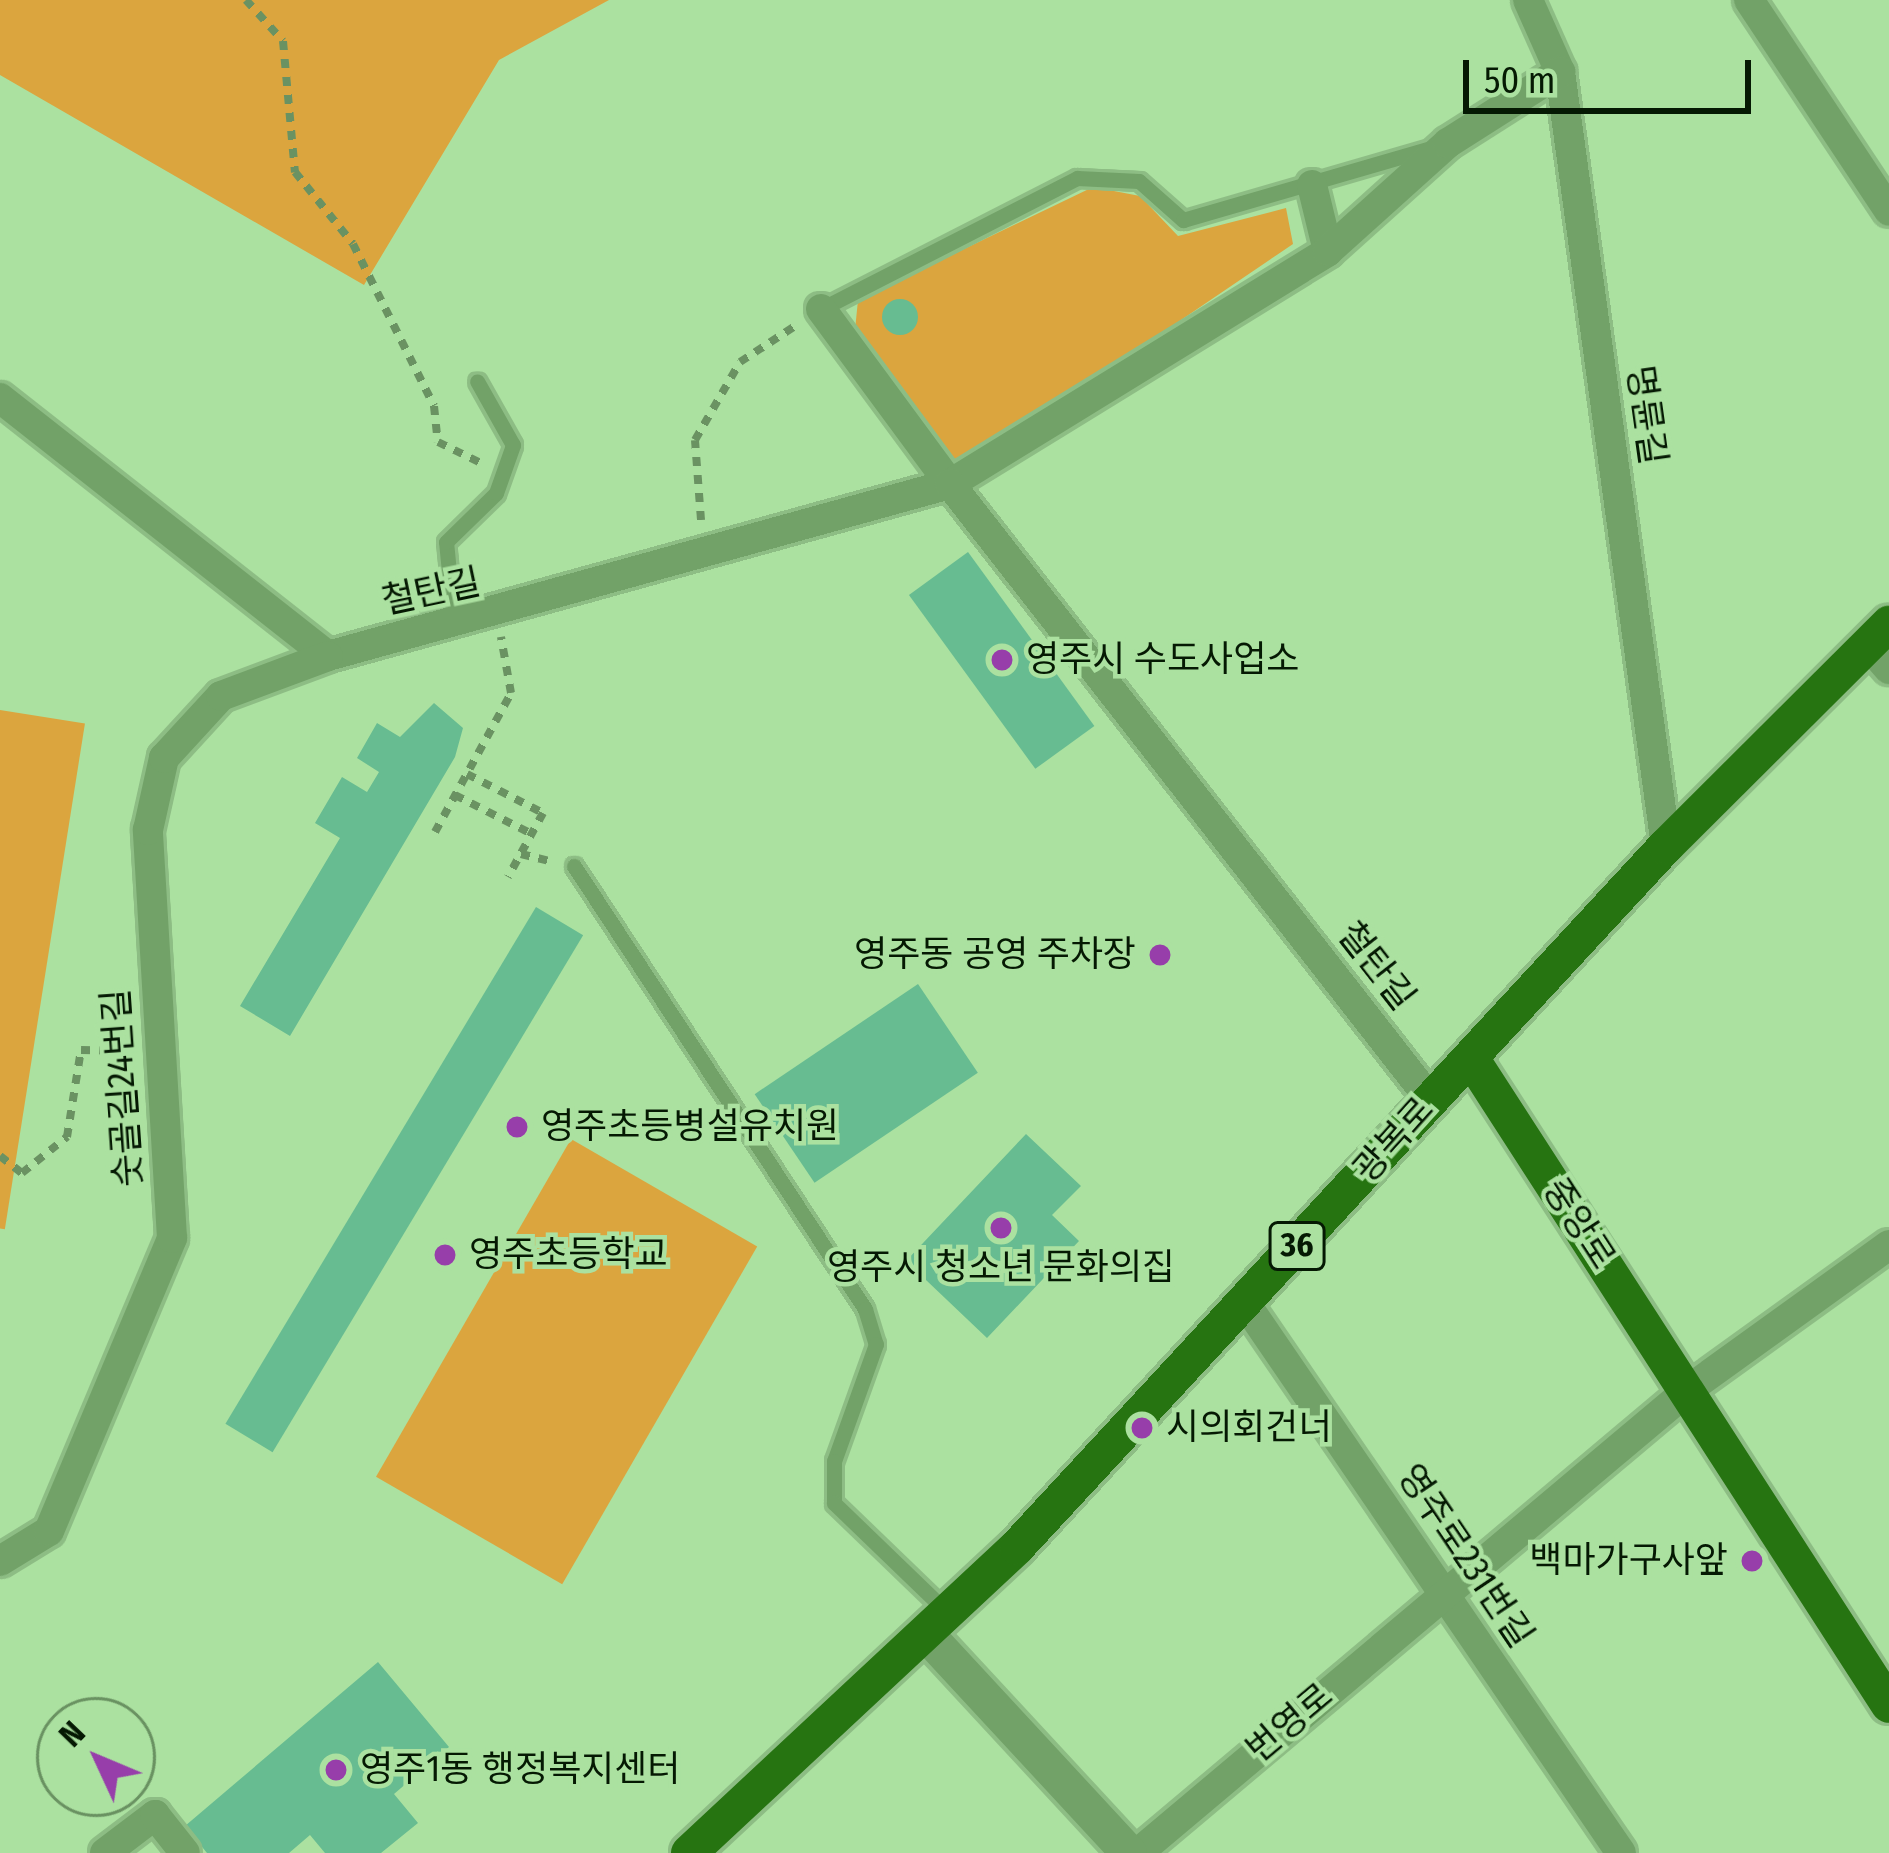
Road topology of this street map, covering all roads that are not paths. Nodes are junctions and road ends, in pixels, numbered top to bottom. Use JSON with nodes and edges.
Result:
{"nodes":[{"id":1,"x":1528,"y":0,"type":"edge"},
{"id":2,"x":1749,"y":0,"type":"edge"},
{"id":3,"x":1560,"y":72,"type":"junction"},
{"id":4,"x":1448,"y":143,"type":"junction"},
{"id":5,"x":1312,"y":185,"type":"junction"},
{"id":6,"x":1889,"y":211,"type":"edge"},
{"id":7,"x":1328,"y":251,"type":"junction"},
{"id":8,"x":821,"y":309,"type":"joint"},
{"id":9,"x":477,"y":381,"type":"dead end"},
{"id":10,"x":0,"y":398,"type":"edge"},
{"id":11,"x":950,"y":484,"type":"junction"},
{"id":12,"x":454,"y":623,"type":"junction"},
{"id":13,"x":1882,"y":646,"type":"edge"},
{"id":14,"x":328,"y":656,"type":"junction"},
{"id":15,"x":1666,"y":846,"type":"junction"},
{"id":16,"x":574,"y":866,"type":"dead end"},
{"id":17,"x":1471,"y":1058,"type":"junction"},
{"id":18,"x":1430,"y":1099,"type":"junction"},
{"id":19,"x":1889,"y":1245,"type":"edge"},
{"id":20,"x":1245,"y":1303,"type":"junction"},
{"id":21,"x":1688,"y":1390,"type":"junction"},
{"id":22,"x":0,"y":1561,"type":"edge"},
{"id":23,"x":1443,"y":1593,"type":"junction"},
{"id":24,"x":940,"y":1625,"type":"junction"},
{"id":25,"x":1889,"y":1706,"type":"edge"},
{"id":26,"x":105,"y":1853,"type":"edge"},
{"id":27,"x":185,"y":1853,"type":"edge"},
{"id":28,"x":689,"y":1853,"type":"edge"},
{"id":29,"x":1133,"y":1853,"type":"edge"},
{"id":30,"x":1621,"y":1853,"type":"edge"}],
"edges":[{"from":1,"to":3,"type":"street","name":"명륜길"},
{"from":2,"to":6,"type":"street"},
{"from":3,"to":4,"type":"street"},
{"from":3,"to":15,"type":"street","name":"명륜길"},
{"from":4,"to":5,"type":"lane"},
{"from":4,"to":7,"type":"street"},
{"from":5,"to":7,"type":"street"},
{"from":5,"to":8,"type":"lane"},
{"from":7,"to":11,"type":"street"},
{"from":8,"to":11,"type":"street","name":"철탄길"},
{"from":9,"to":12,"type":"lane"},
{"from":10,"to":14,"type":"street"},
{"from":11,"to":12,"type":"street","name":"철탄길"},
{"from":11,"to":18,"type":"street","name":"철탄길"},
{"from":12,"to":14,"type":"street","name":"철탄길"},
{"from":13,"to":15,"type":"main road","name":"광복로","number":"36"},
{"from":14,"to":22,"type":"street","name":"숫골길24번길"},
{"from":15,"to":17,"type":"main road","name":"광복로","number":"36"},
{"from":16,"to":24,"type":"lane"},
{"from":17,"to":18,"type":"main road","name":"광복로","number":"36"},
{"from":17,"to":21,"type":"main road","name":"중앙로"},
{"from":18,"to":20,"type":"main road","name":"광복로","number":"36"},
{"from":19,"to":21,"type":"street"},
{"from":20,"to":23,"type":"street","name":"영주로231번길"},
{"from":20,"to":24,"type":"main road","name":"광복로","number":"36"},
{"from":21,"to":23,"type":"street"},
{"from":21,"to":25,"type":"main road","name":"중앙로"},
{"from":23,"to":29,"type":"street","name":"번영로"},
{"from":23,"to":30,"type":"street","name":"영주로231번길"},
{"from":24,"to":28,"type":"main road","name":"광복로","number":"36"},
{"from":24,"to":29,"type":"street","name":"번영로"},
{"from":26,"to":27,"type":"street"}]}
